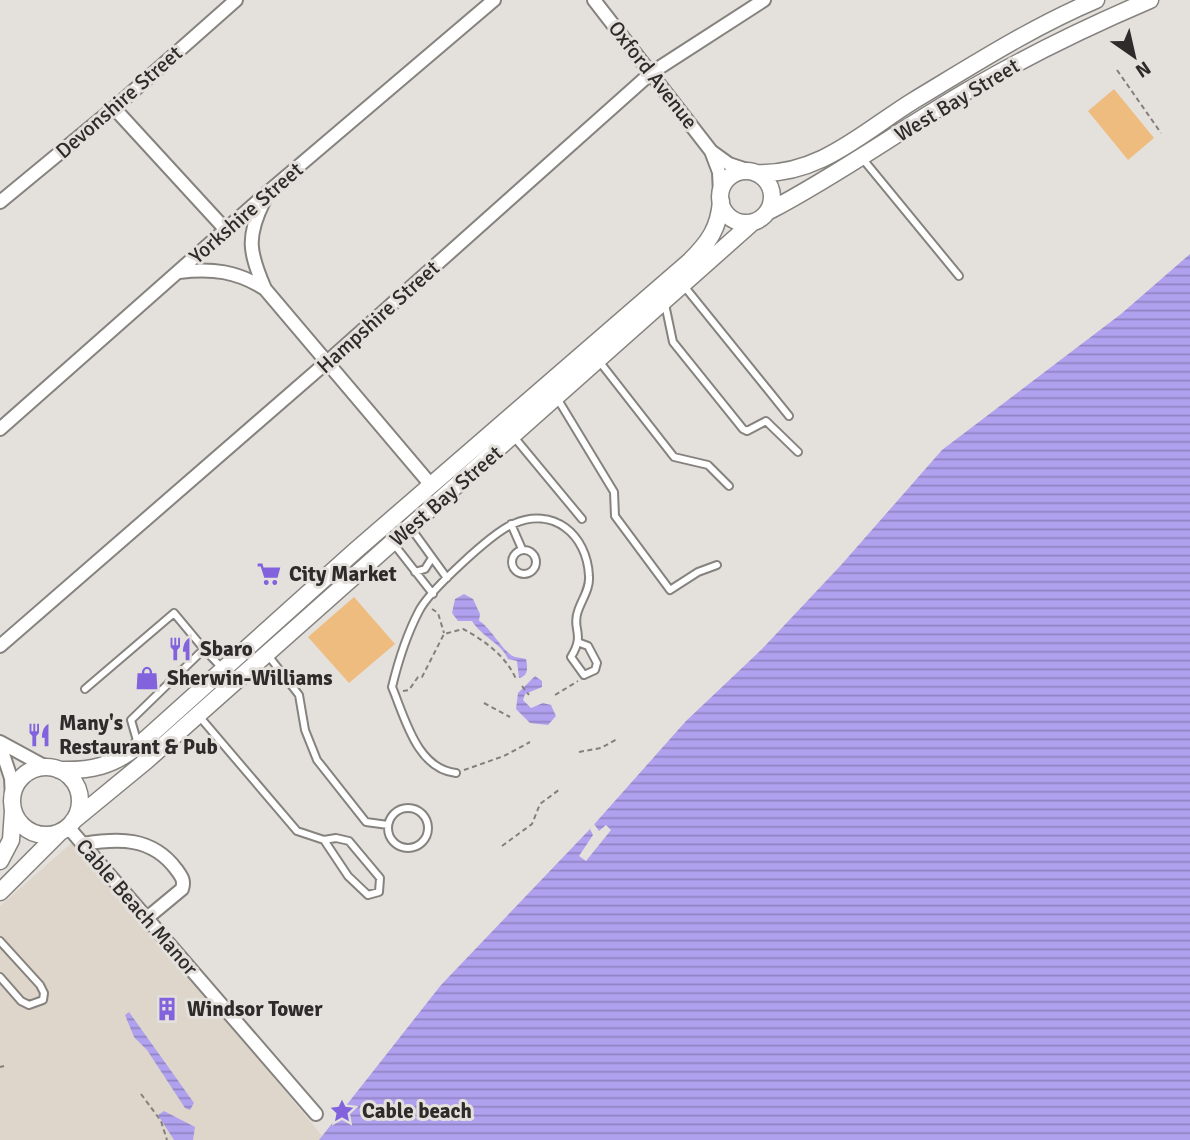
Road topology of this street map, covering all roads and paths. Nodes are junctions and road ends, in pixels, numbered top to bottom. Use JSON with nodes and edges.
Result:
{"nodes":[{"id":1,"x":236,"y":0,"type":"edge"},
{"id":2,"x":494,"y":0,"type":"edge"},
{"id":3,"x":594,"y":0,"type":"edge"},
{"id":4,"x":764,"y":0,"type":"edge"},
{"id":5,"x":1150,"y":0,"type":"edge"},
{"id":6,"x":1092,"y":1,"type":"edge"},
{"id":7,"x":1117,"y":70,"type":"dead end"},
{"id":8,"x":651,"y":73,"type":"junction"},
{"id":9,"x":114,"y":108,"type":"junction"},
{"id":10,"x":1161,"y":133,"type":"dead end"},
{"id":11,"x":711,"y":151,"type":"junction"},
{"id":12,"x":862,"y":158,"type":"junction"},
{"id":13,"x":753,"y":172,"type":"junction"},
{"id":14,"x":267,"y":193,"type":"junction"},
{"id":15,"x":720,"y":197,"type":"junction"},
{"id":16,"x":0,"y":202,"type":"edge"},
{"id":17,"x":769,"y":211,"type":"junction"},
{"id":18,"x":754,"y":222,"type":"junction"},
{"id":19,"x":226,"y":230,"type":"junction"},
{"id":20,"x":179,"y":272,"type":"junction"},
{"id":21,"x":959,"y":276,"type":"dead end"},
{"id":22,"x":684,"y":286,"type":"junction"},
{"id":23,"x":265,"y":289,"type":"junction"},
{"id":24,"x":665,"y":303,"type":"junction"},
{"id":25,"x":599,"y":361,"type":"junction"},
{"id":26,"x":327,"y":362,"type":"junction"},
{"id":27,"x":557,"y":398,"type":"junction"},
{"id":28,"x":789,"y":416,"type":"dead end"},
{"id":29,"x":0,"y":429,"type":"edge"},
{"id":30,"x":514,"y":436,"type":"junction"},
{"id":31,"x":798,"y":452,"type":"dead end"},
{"id":32,"x":431,"y":485,"type":"junction"},
{"id":33,"x":729,"y":486,"type":"dead end"},
{"id":34,"x":582,"y":519,"type":"dead end"},
{"id":35,"x":511,"y":524,"type":"junction"},
{"id":36,"x":410,"y":527,"type":"junction"},
{"id":37,"x":393,"y":543,"type":"junction"},
{"id":38,"x":522,"y":549,"type":"junction"},
{"id":39,"x":432,"y":558,"type":"junction"},
{"id":40,"x":717,"y":565,"type":"dead end"},
{"id":41,"x":415,"y":572,"type":"junction"},
{"id":42,"x":447,"y":578,"type":"junction"},
{"id":43,"x":433,"y":594,"type":"junction"},
{"id":44,"x":424,"y":604,"type":"junction"},
{"id":45,"x":444,"y":634,"type":"junction"},
{"id":46,"x":580,"y":643,"type":"junction"},
{"id":47,"x":1,"y":647,"type":"edge"},
{"id":48,"x":204,"y":649,"type":"junction"},
{"id":49,"x":266,"y":652,"type":"junction"},
{"id":50,"x":223,"y":669,"type":"junction"},
{"id":51,"x":584,"y":675,"type":"junction"},
{"id":52,"x":516,"y":679,"type":"dead end"},
{"id":53,"x":522,"y":686,"type":"dead end"},
{"id":54,"x":392,"y":687,"type":"junction"},
{"id":55,"x":86,"y":689,"type":"dead end"},
{"id":56,"x":529,"y":695,"type":"dead end"},
{"id":57,"x":555,"y":695,"type":"dead end"},
{"id":58,"x":484,"y":703,"type":"dead end"},
{"id":59,"x":198,"y":715,"type":"junction"},
{"id":60,"x":510,"y":717,"type":"dead end"},
{"id":61,"x":617,"y":739,"type":"dead end"},
{"id":62,"x":530,"y":742,"type":"dead end"},
{"id":63,"x":0,"y":744,"type":"edge"},
{"id":64,"x":138,"y":746,"type":"junction"},
{"id":65,"x":579,"y":752,"type":"dead end"},
{"id":66,"x":53,"y":768,"type":"junction"},
{"id":67,"x":456,"y":773,"type":"joint"},
{"id":68,"x":560,"y":789,"type":"dead end"},
{"id":69,"x":12,"y":804,"type":"junction"},
{"id":70,"x":388,"y":825,"type":"junction"},
{"id":71,"x":67,"y":826,"type":"junction"},
{"id":72,"x":324,"y":840,"type":"junction"},
{"id":73,"x":83,"y":844,"type":"junction"},
{"id":74,"x":502,"y":846,"type":"dead end"},
{"id":75,"x":0,"y":861,"type":"edge"},
{"id":76,"x":0,"y":892,"type":"edge"},
{"id":77,"x":147,"y":918,"type":"junction"},
{"id":78,"x":0,"y":941,"type":"edge"},
{"id":79,"x":0,"y":977,"type":"edge"},
{"id":80,"x":141,"y":1094,"type":"dead end"},
{"id":81,"x":316,"y":1114,"type":"dead end"},
{"id":82,"x":167,"y":1140,"type":"edge"}],
"edges":[{"from":1,"to":9,"type":"street","name":"Devonshire Street"},
{"from":2,"to":14,"type":"street","name":"Yorkshire Street"},
{"from":3,"to":8,"type":"street","name":"Oxford Avenue"},
{"from":4,"to":8,"type":"street","name":"Hampshire Street"},
{"from":5,"to":12,"type":"main road","name":"West Bay Street"},
{"from":6,"to":13,"type":"main road","name":"West Bay Street"},
{"from":7,"to":10,"type":"path"},
{"from":8,"to":11,"type":"street","name":"Oxford Avenue"},
{"from":8,"to":26,"type":"street","name":"Hampshire Street"},
{"from":9,"to":16,"type":"street","name":"Devonshire Street"},
{"from":9,"to":19,"type":"street"},
{"from":11,"to":13,"type":"street","name":"Oxford Avenue"},
{"from":11,"to":15,"type":"street","name":"Oxford Avenue"},
{"from":12,"to":17,"type":"main road","name":"West Bay Street"},
{"from":12,"to":21,"type":"lane"},
{"from":13,"to":15,"type":"main road"},
{"from":13,"to":17,"type":"main road"},
{"from":14,"to":19,"type":"street","name":"Yorkshire Street"},
{"from":14,"to":23,"type":"street"},
{"from":15,"to":18,"type":"main road"},
{"from":15,"to":32,"type":"main road","name":"West Bay Street"},
{"from":17,"to":18,"type":"main road"},
{"from":18,"to":22,"type":"main road","name":"West Bay Street"},
{"from":19,"to":20,"type":"street","name":"Yorkshire Street"},
{"from":20,"to":23,"type":"street"},
{"from":20,"to":29,"type":"street","name":"Yorkshire Street"},
{"from":22,"to":24,"type":"main road","name":"West Bay Street"},
{"from":22,"to":28,"type":"lane"},
{"from":23,"to":26,"type":"street"},
{"from":24,"to":25,"type":"main road","name":"West Bay Street"},
{"from":24,"to":31,"type":"lane"},
{"from":25,"to":27,"type":"main road","name":"West Bay Street"},
{"from":25,"to":33,"type":"lane"},
{"from":26,"to":32,"type":"street"},
{"from":26,"to":47,"type":"street","name":"Hampshire Street"},
{"from":27,"to":30,"type":"main road","name":"West Bay Street"},
{"from":27,"to":40,"type":"lane"},
{"from":30,"to":34,"type":"lane"},
{"from":30,"to":36,"type":"main road","name":"West Bay Street"},
{"from":32,"to":50,"type":"main road","name":"West Bay Street"},
{"from":35,"to":38,"type":"lane"},
{"from":35,"to":42,"type":"lane"},
{"from":35,"to":46,"type":"lane"},
{"from":36,"to":37,"type":"main road","name":"West Bay Street"},
{"from":36,"to":39,"type":"lane"},
{"from":37,"to":41,"type":"lane"},
{"from":37,"to":49,"type":"main road","name":"West Bay Street"},
{"from":38,"to":38,"type":"lane"},
{"from":39,"to":41,"type":"lane"},
{"from":39,"to":42,"type":"lane"},
{"from":41,"to":43,"type":"lane"},
{"from":42,"to":43,"type":"lane"},
{"from":43,"to":44,"type":"lane"},
{"from":44,"to":45,"type":"path"},
{"from":44,"to":54,"type":"lane"},
{"from":45,"to":52,"type":"path"},
{"from":45,"to":54,"type":"path"},
{"from":46,"to":51,"type":"lane"},
{"from":46,"to":51,"type":"lane"},
{"from":48,"to":50,"type":"lane"},
{"from":48,"to":55,"type":"lane"},
{"from":48,"to":64,"type":"lane"},
{"from":49,"to":59,"type":"main road","name":"West Bay Street"},
{"from":49,"to":70,"type":"lane"},
{"from":50,"to":64,"type":"main road","name":"West Bay Street"},
{"from":51,"to":57,"type":"path"},
{"from":53,"to":56,"type":"path"},
{"from":54,"to":67,"type":"lane"},
{"from":58,"to":60,"type":"path"},
{"from":59,"to":71,"type":"main road","name":"West Bay Street"},
{"from":59,"to":72,"type":"lane"},
{"from":61,"to":65,"type":"path"},
{"from":62,"to":67,"type":"path"},
{"from":63,"to":66,"type":"street"},
{"from":63,"to":69,"type":"street"},
{"from":64,"to":66,"type":"main road","name":"West Bay Street"},
{"from":66,"to":69,"type":"main road"},
{"from":66,"to":71,"type":"main road"},
{"from":68,"to":74,"type":"path"},
{"from":69,"to":71,"type":"main road"},
{"from":69,"to":75,"type":"main road"},
{"from":70,"to":70,"type":"lane"},
{"from":71,"to":73,"type":"street","name":"Cable Beach Manor"},
{"from":71,"to":76,"type":"main road","name":"West Bay Street"},
{"from":72,"to":72,"type":"lane"},
{"from":73,"to":77,"type":"street","name":"Cable Beach Manor"},
{"from":73,"to":77,"type":"street"},
{"from":77,"to":81,"type":"street","name":"Cable Beach Manor"},
{"from":78,"to":79,"type":"lane"},
{"from":80,"to":82,"type":"path"}]}
